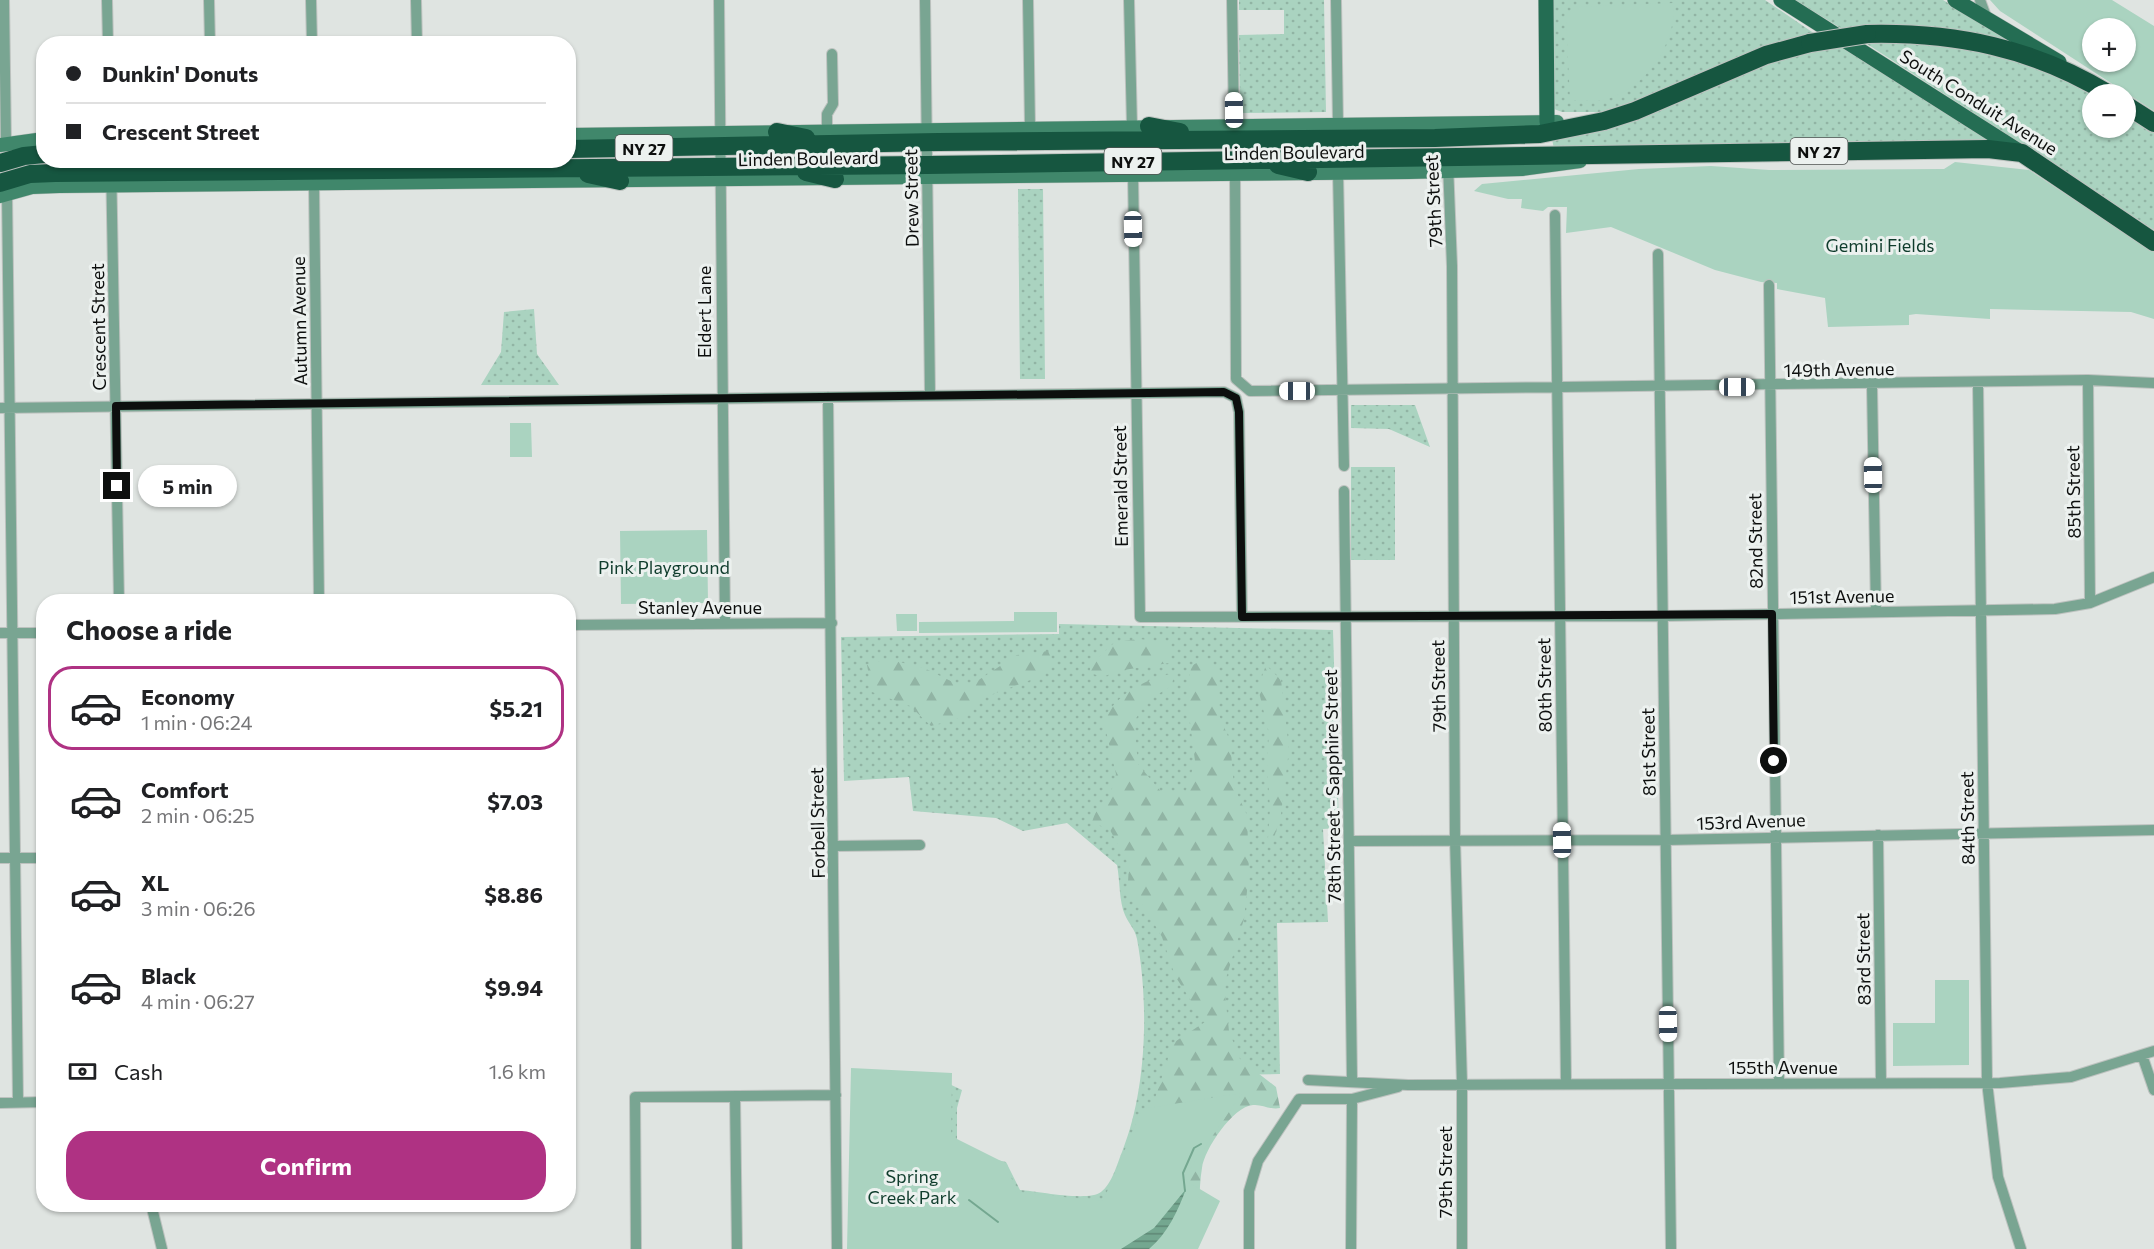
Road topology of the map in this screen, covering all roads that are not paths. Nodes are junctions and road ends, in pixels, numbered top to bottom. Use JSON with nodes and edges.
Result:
{"nodes":[{"id":1,"x":4,"y":0,"type":"edge"},
{"id":2,"x":107,"y":0,"type":"edge"},
{"id":3,"x":209,"y":0,"type":"edge"},
{"id":4,"x":311,"y":0,"type":"edge"},
{"id":5,"x":416,"y":0,"type":"edge"},
{"id":6,"x":719,"y":0,"type":"edge"},
{"id":7,"x":925,"y":0,"type":"edge"},
{"id":8,"x":1028,"y":0,"type":"edge"},
{"id":9,"x":1129,"y":0,"type":"edge"},
{"id":10,"x":1232,"y":0,"type":"edge"},
{"id":11,"x":1336,"y":0,"type":"edge"},
{"id":12,"x":1546,"y":0,"type":"edge"},
{"id":13,"x":1781,"y":0,"type":"edge"},
{"id":14,"x":1955,"y":0,"type":"edge"},
{"id":15,"x":1980,"y":0,"type":"edge"},
{"id":16,"x":1987,"y":19,"type":"junction"},
{"id":17,"x":108,"y":36,"type":"edge"},
{"id":18,"x":210,"y":36,"type":"edge"},
{"id":19,"x":312,"y":36,"type":"edge"},
{"id":20,"x":417,"y":36,"type":"edge"},
{"id":21,"x":832,"y":54,"type":"dead end"},
{"id":22,"x":2091,"y":83,"type":"joint"},
{"id":23,"x":2136,"y":111,"type":"edge"},
{"id":24,"x":2154,"y":123,"type":"edge"},
{"id":25,"x":1338,"y":124,"type":"junction"},
{"id":26,"x":1234,"y":125,"type":"junction"},
{"id":27,"x":1140,"y":127,"type":"junction"},
{"id":28,"x":1547,"y":127,"type":"junction"},
{"id":29,"x":1030,"y":128,"type":"junction"},
{"id":30,"x":777,"y":132,"type":"joint"},
{"id":31,"x":576,"y":136,"type":"edge"},
{"id":32,"x":927,"y":136,"type":"junction"},
{"id":33,"x":832,"y":138,"type":"junction"},
{"id":34,"x":1220,"y":140,"type":"junction"},
{"id":35,"x":36,"y":141,"type":"edge"},
{"id":36,"x":3,"y":144,"type":"edge"},
{"id":37,"x":1447,"y":147,"type":"junction"},
{"id":38,"x":576,"y":149,"type":"edge"},
{"id":39,"x":2022,"y":153,"type":"junction"},
{"id":40,"x":36,"y":155,"type":"edge"},
{"id":41,"x":720,"y":156,"type":"junction"},
{"id":42,"x":1250,"y":159,"type":"junction"},
{"id":43,"x":0,"y":163,"type":"edge"},
{"id":44,"x":775,"y":165,"type":"junction"},
{"id":45,"x":576,"y":166,"type":"edge"},
{"id":46,"x":1130,"y":167,"type":"junction"},
{"id":47,"x":488,"y":168,"type":"edge"},
{"id":48,"x":561,"y":168,"type":"edge"},
{"id":49,"x":419,"y":169,"type":"junction"},
{"id":50,"x":183,"y":171,"type":"junction"},
{"id":51,"x":927,"y":171,"type":"junction"},
{"id":52,"x":1308,"y":172,"type":"junction"},
{"id":53,"x":1338,"y":172,"type":"junction"},
{"id":54,"x":111,"y":173,"type":"edge"},
{"id":55,"x":1235,"y":173,"type":"junction"},
{"id":56,"x":1060,"y":175,"type":"joint"},
{"id":57,"x":835,"y":179,"type":"junction"},
{"id":58,"x":620,"y":181,"type":"junction"},
{"id":59,"x":376,"y":183,"type":"junction"},
{"id":60,"x":250,"y":184,"type":"junction"},
{"id":61,"x":314,"y":184,"type":"junction"},
{"id":62,"x":2,"y":191,"type":"edge"},
{"id":63,"x":1555,"y":214,"type":"dead end"},
{"id":64,"x":2154,"y":242,"type":"edge"},
{"id":65,"x":1658,"y":254,"type":"dead end"},
{"id":66,"x":1769,"y":285,"type":"dead end"},
{"id":67,"x":2088,"y":380,"type":"junction"},
{"id":68,"x":1978,"y":383,"type":"junction"},
{"id":69,"x":2154,"y":383,"type":"edge"},
{"id":70,"x":1872,"y":385,"type":"junction"},
{"id":71,"x":1769,"y":386,"type":"junction"},
{"id":72,"x":1557,"y":388,"type":"junction"},
{"id":73,"x":1660,"y":388,"type":"junction"},
{"id":74,"x":1451,"y":390,"type":"junction"},
{"id":75,"x":1344,"y":391,"type":"junction"},
{"id":76,"x":1135,"y":393,"type":"junction"},
{"id":77,"x":930,"y":396,"type":"junction"},
{"id":78,"x":828,"y":397,"type":"junction"},
{"id":79,"x":722,"y":398,"type":"junction"},
{"id":80,"x":316,"y":404,"type":"junction"},
{"id":81,"x":116,"y":406,"type":"junction"},
{"id":82,"x":5,"y":408,"type":"edge"},
{"id":83,"x":1344,"y":466,"type":"dead end"},
{"id":84,"x":1344,"y":491,"type":"dead end"},
{"id":85,"x":2154,"y":577,"type":"edge"},
{"id":86,"x":118,"y":594,"type":"edge"},
{"id":87,"x":319,"y":594,"type":"edge"},
{"id":88,"x":2090,"y":603,"type":"junction"},
{"id":89,"x":1981,"y":611,"type":"junction"},
{"id":90,"x":1876,"y":612,"type":"junction"},
{"id":91,"x":1772,"y":614,"type":"junction"},
{"id":92,"x":1345,"y":615,"type":"junction"},
{"id":93,"x":1454,"y":615,"type":"junction"},
{"id":94,"x":1560,"y":615,"type":"junction"},
{"id":95,"x":1663,"y":616,"type":"junction"},
{"id":96,"x":1242,"y":617,"type":"junction"},
{"id":97,"x":725,"y":623,"type":"junction"},
{"id":98,"x":832,"y":623,"type":"junction"},
{"id":99,"x":576,"y":625,"type":"edge"},
{"id":100,"x":0,"y":633,"type":"edge"},
{"id":101,"x":12,"y":633,"type":"junction"},
{"id":102,"x":36,"y":633,"type":"edge"},
{"id":103,"x":2154,"y":830,"type":"edge"},
{"id":104,"x":1983,"y":832,"type":"junction"},
{"id":105,"x":1878,"y":834,"type":"junction"},
{"id":106,"x":1776,"y":837,"type":"junction"},
{"id":107,"x":1455,"y":839,"type":"junction"},
{"id":108,"x":1562,"y":840,"type":"junction"},
{"id":109,"x":1666,"y":840,"type":"junction"},
{"id":110,"x":1349,"y":841,"type":"junction"},
{"id":111,"x":920,"y":845,"type":"dead end"},
{"id":112,"x":834,"y":846,"type":"junction"},
{"id":113,"x":0,"y":858,"type":"edge"},
{"id":114,"x":15,"y":858,"type":"junction"},
{"id":115,"x":36,"y":858,"type":"edge"},
{"id":116,"x":2154,"y":1051,"type":"edge"},
{"id":117,"x":2142,"y":1055,"type":"junction"},
{"id":118,"x":1308,"y":1080,"type":"dead end"},
{"id":119,"x":1352,"y":1080,"type":"junction"},
{"id":120,"x":1987,"y":1082,"type":"junction"},
{"id":121,"x":1669,"y":1083,"type":"junction"},
{"id":122,"x":1779,"y":1083,"type":"junction"},
{"id":123,"x":1881,"y":1083,"type":"junction"},
{"id":124,"x":1462,"y":1084,"type":"junction"},
{"id":125,"x":1566,"y":1084,"type":"junction"},
{"id":126,"x":1408,"y":1085,"type":"junction"},
{"id":127,"x":2154,"y":1090,"type":"edge"},
{"id":128,"x":836,"y":1095,"type":"junction"},
{"id":129,"x":735,"y":1096,"type":"junction"},
{"id":130,"x":1352,"y":1099,"type":"junction"},
{"id":131,"x":0,"y":1102,"type":"edge"},
{"id":132,"x":18,"y":1102,"type":"junction"},
{"id":133,"x":36,"y":1102,"type":"edge"},
{"id":134,"x":153,"y":1212,"type":"edge"},
{"id":135,"x":162,"y":1249,"type":"edge"},
{"id":136,"x":636,"y":1249,"type":"edge"},
{"id":137,"x":736,"y":1249,"type":"edge"},
{"id":138,"x":837,"y":1249,"type":"edge"},
{"id":139,"x":1249,"y":1249,"type":"edge"},
{"id":140,"x":1351,"y":1249,"type":"edge"},
{"id":141,"x":1462,"y":1249,"type":"edge"},
{"id":142,"x":1671,"y":1249,"type":"edge"},
{"id":143,"x":2021,"y":1249,"type":"edge"}],
"edges":[{"from":1,"to":36,"type":"street"},
{"from":2,"to":17,"type":"street"},
{"from":3,"to":18,"type":"street"},
{"from":4,"to":19,"type":"street"},
{"from":5,"to":20,"type":"street"},
{"from":6,"to":41,"type":"street","name":"Eldert Lane"},
{"from":7,"to":32,"type":"street","name":"Drew Street"},
{"from":8,"to":29,"type":"street"},
{"from":9,"to":27,"type":"street"},
{"from":10,"to":26,"type":"street"},
{"from":11,"to":25,"type":"street"},
{"from":12,"to":28,"type":"main road"},
{"from":13,"to":39,"type":"main road","name":"South Conduit Avenue"},
{"from":14,"to":16,"type":"main road"},
{"from":15,"to":16,"type":"street"},
{"from":16,"to":22,"type":"main road"},
{"from":21,"to":33,"type":"street"},
{"from":22,"to":28,"type":"highway","name":"Linden Boulevard","number":"NY 27","bridge":true},
{"from":23,"to":24,"type":"highway"},
{"from":25,"to":26,"type":"street","name":"Linden Boulevard"},
{"from":25,"to":37,"type":"street","name":"Linden Boulevard"},
{"from":26,"to":27,"type":"street","name":"Linden Boulevard"},
{"from":27,"to":29,"type":"street","name":"Linden Boulevard"},
{"from":27,"to":34,"type":"highway"},
{"from":28,"to":37,"type":"highway","name":"Linden Boulevard","number":"NY 27"},
{"from":29,"to":32,"type":"street","name":"Linden Boulevard"},
{"from":30,"to":33,"type":"highway"},
{"from":30,"to":41,"type":"street","name":"Linden Boulevard"},
{"from":31,"to":41,"type":"street","name":"Linden Boulevard"},
{"from":32,"to":33,"type":"highway","name":"Linden Boulevard","number":"NY 27"},
{"from":32,"to":34,"type":"highway","name":"Linden Boulevard","number":"NY 27"},
{"from":32,"to":51,"type":"street","name":"Drew Street"},
{"from":33,"to":41,"type":"highway","name":"Linden Boulevard","number":"NY 27"},
{"from":34,"to":37,"type":"highway","name":"Linden Boulevard","number":"NY 27"},
{"from":35,"to":36,"type":"street"},
{"from":37,"to":39,"type":"highway","name":"Linden Boulevard","number":"NY 27"},
{"from":37,"to":42,"type":"highway","name":"Linden Boulevard","number":"NY 27"},
{"from":37,"to":53,"type":"street","name":"Linden Boulevard"},
{"from":37,"to":74,"type":"street","name":"79th Street"},
{"from":38,"to":41,"type":"highway","name":"Linden Boulevard","number":"NY 27"},
{"from":39,"to":64,"type":"highway","name":"South Conduit Avenue","number":"NY 27"},
{"from":40,"to":43,"type":"highway"},
{"from":41,"to":44,"type":"highway","name":"Linden Boulevard","number":"NY 27"},
{"from":41,"to":45,"type":"highway","name":"Linden Boulevard","number":"NY 27"},
{"from":41,"to":57,"type":"street","name":"Linden Boulevard"},
{"from":41,"to":58,"type":"street","name":"Linden Boulevard"},
{"from":41,"to":79,"type":"street","name":"Eldert Lane"},
{"from":42,"to":46,"type":"highway","name":"Linden Boulevard","number":"NY 27"},
{"from":42,"to":52,"type":"highway"},
{"from":44,"to":51,"type":"highway","name":"Linden Boulevard","number":"NY 27"},
{"from":44,"to":57,"type":"highway"},
{"from":46,"to":51,"type":"highway","name":"Linden Boulevard","number":"NY 27"},
{"from":46,"to":55,"type":"street","name":"Linden Boulevard"},
{"from":46,"to":56,"type":"highway"},
{"from":46,"to":76,"type":"street","name":"Emerald Street"},
{"from":47,"to":49,"type":"highway","name":"Linden Boulevard","number":"NY 27"},
{"from":48,"to":58,"type":"highway"},
{"from":49,"to":50,"type":"highway","name":"Linden Boulevard","number":"NY 27"},
{"from":49,"to":59,"type":"highway"},
{"from":50,"to":54,"type":"highway","name":"Linden Boulevard","number":"NY 27"},
{"from":50,"to":60,"type":"highway"},
{"from":51,"to":56,"type":"street","name":"Linden Boulevard"},
{"from":51,"to":57,"type":"street","name":"Linden Boulevard"},
{"from":51,"to":77,"type":"street","name":"Drew Street"},
{"from":52,"to":53,"type":"street","name":"Linden Boulevard"},
{"from":52,"to":55,"type":"street","name":"Linden Boulevard"},
{"from":53,"to":75,"type":"street"},
{"from":54,"to":60,"type":"street","name":"Linden Boulevard"},
{"from":54,"to":62,"type":"highway","name":"Linden Boulevard","number":"NY 27"},
{"from":54,"to":81,"type":"street","name":"Crescent Street"},
{"from":55,"to":75,"type":"street","name":"149th Avenue"},
{"from":58,"to":59,"type":"street","name":"Linden Boulevard"},
{"from":59,"to":61,"type":"street","name":"Linden Boulevard"},
{"from":60,"to":61,"type":"street","name":"Linden Boulevard"},
{"from":61,"to":80,"type":"street","name":"Autumn Avenue"},
{"from":62,"to":82,"type":"street"},
{"from":63,"to":72,"type":"street","name":"80th Street"},
{"from":65,"to":73,"type":"street","name":"81st Street"},
{"from":66,"to":71,"type":"street","name":"82nd Street"},
{"from":67,"to":68,"type":"street","name":"149th Avenue"},
{"from":67,"to":69,"type":"street","name":"149th Avenue"},
{"from":67,"to":88,"type":"street","name":"85th Street"},
{"from":68,"to":70,"type":"street","name":"149th Avenue"},
{"from":68,"to":89,"type":"street","name":"84th Street"},
{"from":70,"to":71,"type":"street","name":"149th Avenue"},
{"from":70,"to":90,"type":"street"},
{"from":71,"to":73,"type":"street","name":"149th Avenue"},
{"from":71,"to":91,"type":"street","name":"82nd Street"},
{"from":72,"to":73,"type":"street","name":"149th Avenue"},
{"from":72,"to":74,"type":"street","name":"149th Avenue"},
{"from":72,"to":94,"type":"street","name":"80th Street"},
{"from":73,"to":95,"type":"street","name":"81st Street"},
{"from":74,"to":75,"type":"street","name":"149th Avenue"},
{"from":74,"to":93,"type":"street","name":"79th Street"},
{"from":75,"to":83,"type":"street"},
{"from":76,"to":77,"type":"street"},
{"from":76,"to":96,"type":"street"},
{"from":76,"to":96,"type":"street","name":"Emerald Street"},
{"from":77,"to":78,"type":"street"},
{"from":78,"to":79,"type":"street"},
{"from":78,"to":98,"type":"street","name":"Forbell Street"},
{"from":79,"to":80,"type":"street"},
{"from":79,"to":97,"type":"street","name":"Eldert Lane"},
{"from":80,"to":81,"type":"street"},
{"from":80,"to":87,"type":"street","name":"Autumn Avenue"},
{"from":81,"to":82,"type":"street"},
{"from":81,"to":86,"type":"street","name":"Crescent Street"},
{"from":82,"to":101,"type":"street"},
{"from":84,"to":92,"type":"street","name":"78th Street - Sapphire Street"},
{"from":85,"to":88,"type":"street","name":"151st Avenue"},
{"from":88,"to":89,"type":"street","name":"151st Avenue"},
{"from":89,"to":90,"type":"street","name":"151st Avenue"},
{"from":89,"to":104,"type":"street","name":"84th Street"},
{"from":90,"to":91,"type":"street","name":"151st Avenue"},
{"from":91,"to":95,"type":"street","name":"151st Avenue"},
{"from":91,"to":106,"type":"street","name":"82nd Street"},
{"from":92,"to":93,"type":"street","name":"151st Avenue"},
{"from":92,"to":96,"type":"street"},
{"from":92,"to":110,"type":"street","name":"78th Street - Sapphire Street"},
{"from":93,"to":94,"type":"street","name":"151st Avenue"},
{"from":93,"to":107,"type":"street","name":"79th Street"},
{"from":94,"to":95,"type":"street","name":"151st Avenue"},
{"from":94,"to":108,"type":"street","name":"80th Street"},
{"from":95,"to":109,"type":"street","name":"81st Street"},
{"from":97,"to":98,"type":"street","name":"Stanley Avenue"},
{"from":97,"to":99,"type":"street","name":"Stanley Avenue"},
{"from":98,"to":112,"type":"street","name":"Forbell Street"},
{"from":100,"to":101,"type":"street"},
{"from":101,"to":102,"type":"street"},
{"from":101,"to":114,"type":"street"},
{"from":103,"to":104,"type":"street","name":"153rd Avenue"},
{"from":104,"to":105,"type":"street","name":"153rd Avenue"},
{"from":104,"to":120,"type":"street","name":"84th Street"},
{"from":105,"to":106,"type":"street","name":"153rd Avenue"},
{"from":105,"to":123,"type":"street","name":"83rd Street"},
{"from":106,"to":109,"type":"street","name":"153rd Avenue"},
{"from":106,"to":122,"type":"street","name":"82nd Street"},
{"from":107,"to":108,"type":"street","name":"153rd Avenue"},
{"from":107,"to":110,"type":"street","name":"153rd Avenue"},
{"from":107,"to":124,"type":"street","name":"79th Street"},
{"from":108,"to":109,"type":"street","name":"153rd Avenue"},
{"from":108,"to":125,"type":"street","name":"80th Street"},
{"from":109,"to":121,"type":"street","name":"81st Street"},
{"from":110,"to":119,"type":"street","name":"78th Street - Sapphire Street"},
{"from":111,"to":112,"type":"street"},
{"from":112,"to":128,"type":"street","name":"Forbell Street"},
{"from":113,"to":114,"type":"street"},
{"from":114,"to":115,"type":"street"},
{"from":114,"to":132,"type":"street"},
{"from":116,"to":117,"type":"street","name":"155th Avenue"},
{"from":117,"to":120,"type":"street","name":"155th Avenue"},
{"from":117,"to":127,"type":"street"},
{"from":118,"to":119,"type":"street","name":"155th Avenue"},
{"from":119,"to":126,"type":"street","name":"155th Avenue"},
{"from":120,"to":123,"type":"street","name":"155th Avenue"},
{"from":120,"to":143,"type":"street","name":"84th Street"},
{"from":121,"to":122,"type":"street","name":"155th Avenue"},
{"from":121,"to":125,"type":"street","name":"155th Avenue"},
{"from":121,"to":142,"type":"street","name":"81st Street"},
{"from":122,"to":123,"type":"street","name":"155th Avenue"},
{"from":124,"to":125,"type":"street","name":"155th Avenue"},
{"from":124,"to":126,"type":"street","name":"155th Avenue"},
{"from":124,"to":141,"type":"street","name":"79th Street"},
{"from":126,"to":130,"type":"street","name":"155th Avenue"},
{"from":128,"to":129,"type":"street"},
{"from":128,"to":138,"type":"street","name":"Forbell Street"},
{"from":129,"to":136,"type":"street"},
{"from":129,"to":137,"type":"street"},
{"from":130,"to":139,"type":"street","name":"155th Avenue"},
{"from":130,"to":140,"type":"street"},
{"from":131,"to":132,"type":"street"},
{"from":132,"to":133,"type":"street"},
{"from":134,"to":135,"type":"street"}]}
